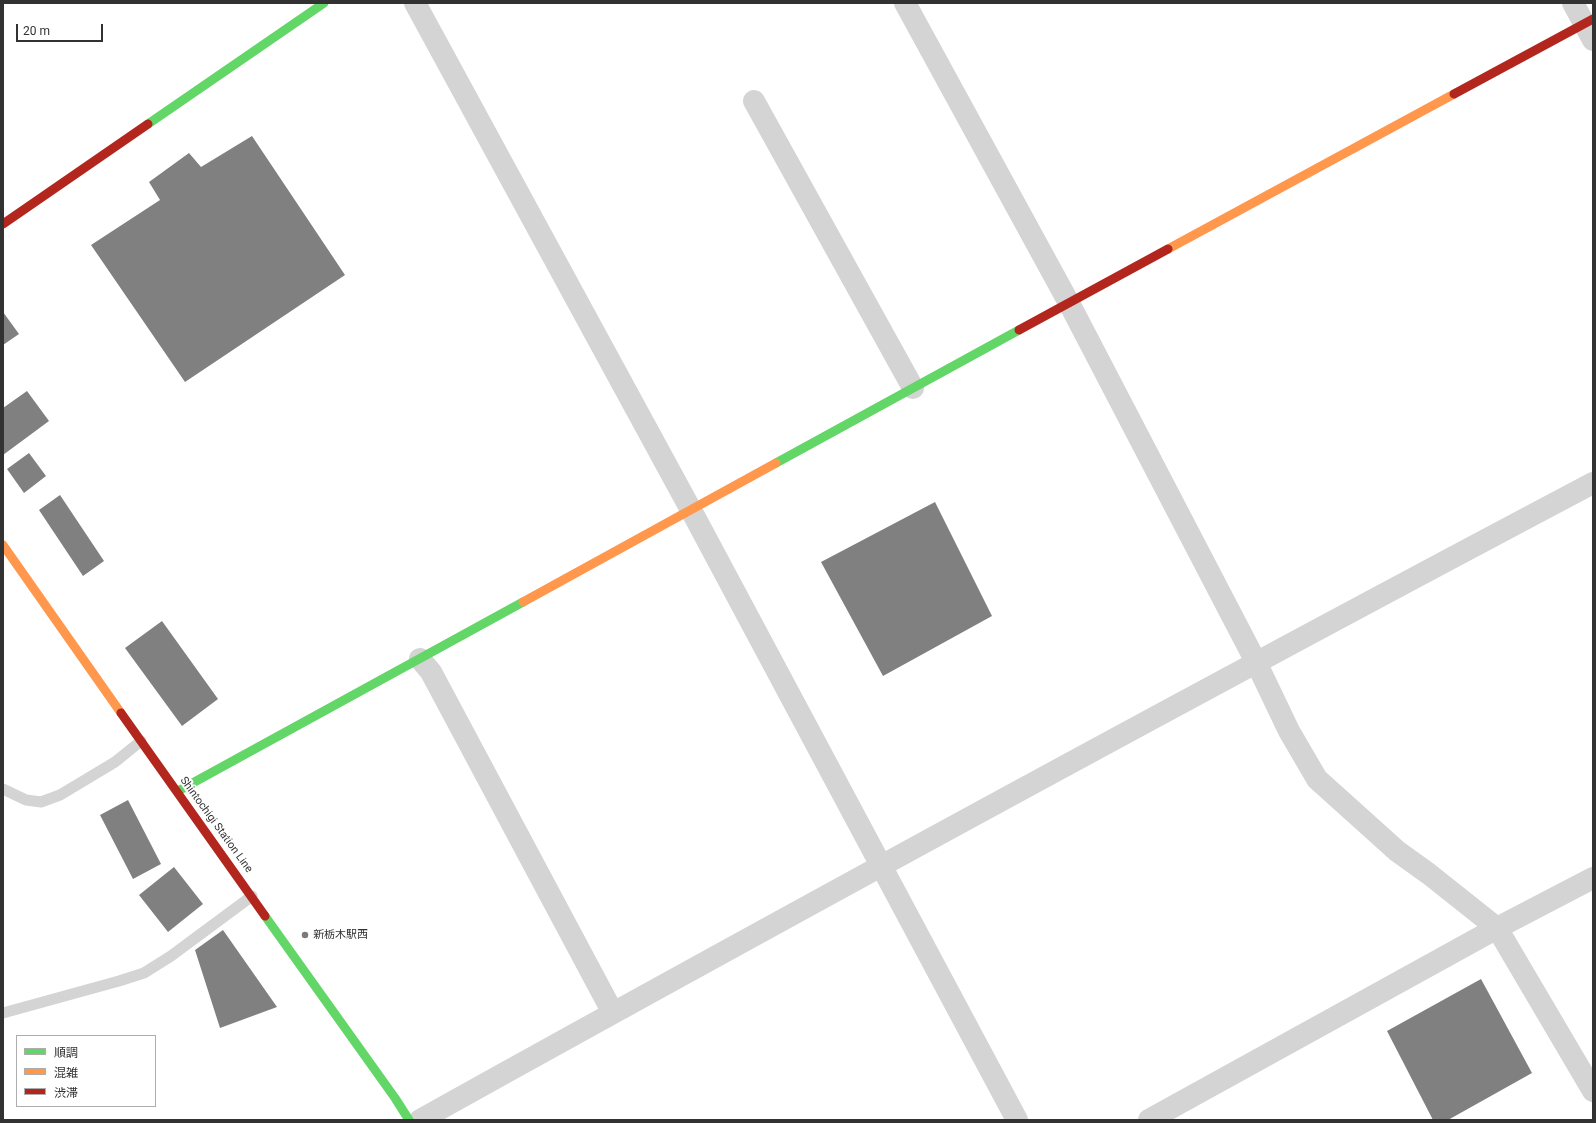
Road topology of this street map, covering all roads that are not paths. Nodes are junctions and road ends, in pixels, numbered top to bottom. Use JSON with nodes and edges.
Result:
{"nodes":[{"id":1,"x":324,"y":3,"type":"edge"},
{"id":2,"x":414,"y":3,"type":"edge"},
{"id":3,"x":905,"y":3,"type":"edge"},
{"id":4,"x":1573,"y":3,"type":"edge"},
{"id":5,"x":1590,"y":28,"type":"edge"},
{"id":6,"x":754,"y":101,"type":"dead end"},
{"id":7,"x":3,"y":224,"type":"edge"},
{"id":8,"x":1069,"y":303,"type":"junction"},
{"id":9,"x":913,"y":388,"type":"junction"},
{"id":10,"x":1593,"y":483,"type":"edge"},
{"id":11,"x":691,"y":510,"type":"junction"},
{"id":12,"x":3,"y":545,"type":"edge"},
{"id":13,"x":420,"y":659,"type":"junction"},
{"id":14,"x":1256,"y":662,"type":"junction"},
{"id":15,"x":141,"y":741,"type":"junction"},
{"id":16,"x":3,"y":789,"type":"edge"},
{"id":17,"x":178,"y":791,"type":"junction"},
{"id":18,"x":882,"y":867,"type":"junction"},
{"id":19,"x":1593,"y":878,"type":"edge"},
{"id":20,"x":252,"y":896,"type":"junction"},
{"id":21,"x":1498,"y":928,"type":"junction"},
{"id":22,"x":3,"y":1013,"type":"edge"},
{"id":23,"x":613,"y":1013,"type":"junction"},
{"id":24,"x":1593,"y":1091,"type":"edge"},
{"id":25,"x":409,"y":1120,"type":"edge"},
{"id":26,"x":420,"y":1120,"type":"edge"},
{"id":27,"x":1017,"y":1120,"type":"edge"},
{"id":28,"x":1149,"y":1120,"type":"edge"}],
"edges":[{"from":1,"to":7,"type":"street"},
{"from":2,"to":11,"type":"street"},
{"from":3,"to":8,"type":"street"},
{"from":4,"to":5,"type":"street"},
{"from":5,"to":8,"type":"street"},
{"from":6,"to":9,"type":"street"},
{"from":8,"to":9,"type":"street"},
{"from":8,"to":14,"type":"street"},
{"from":9,"to":11,"type":"street"},
{"from":10,"to":14,"type":"street"},
{"from":11,"to":13,"type":"street"},
{"from":11,"to":18,"type":"street"},
{"from":12,"to":15,"type":"street","name":"Shintochigi Station Line"},
{"from":13,"to":17,"type":"street"},
{"from":13,"to":23,"type":"street"},
{"from":14,"to":18,"type":"street"},
{"from":14,"to":21,"type":"street"},
{"from":15,"to":16,"type":"lane"},
{"from":15,"to":17,"type":"street","name":"Shintochigi Station Line"},
{"from":17,"to":20,"type":"street","name":"Shintochigi Station Line"},
{"from":18,"to":23,"type":"street"},
{"from":18,"to":27,"type":"street"},
{"from":19,"to":21,"type":"street"},
{"from":20,"to":22,"type":"lane"},
{"from":20,"to":25,"type":"street","name":"Shintochigi Station Line"},
{"from":21,"to":24,"type":"street"},
{"from":21,"to":28,"type":"street"},
{"from":23,"to":26,"type":"street"}]}
